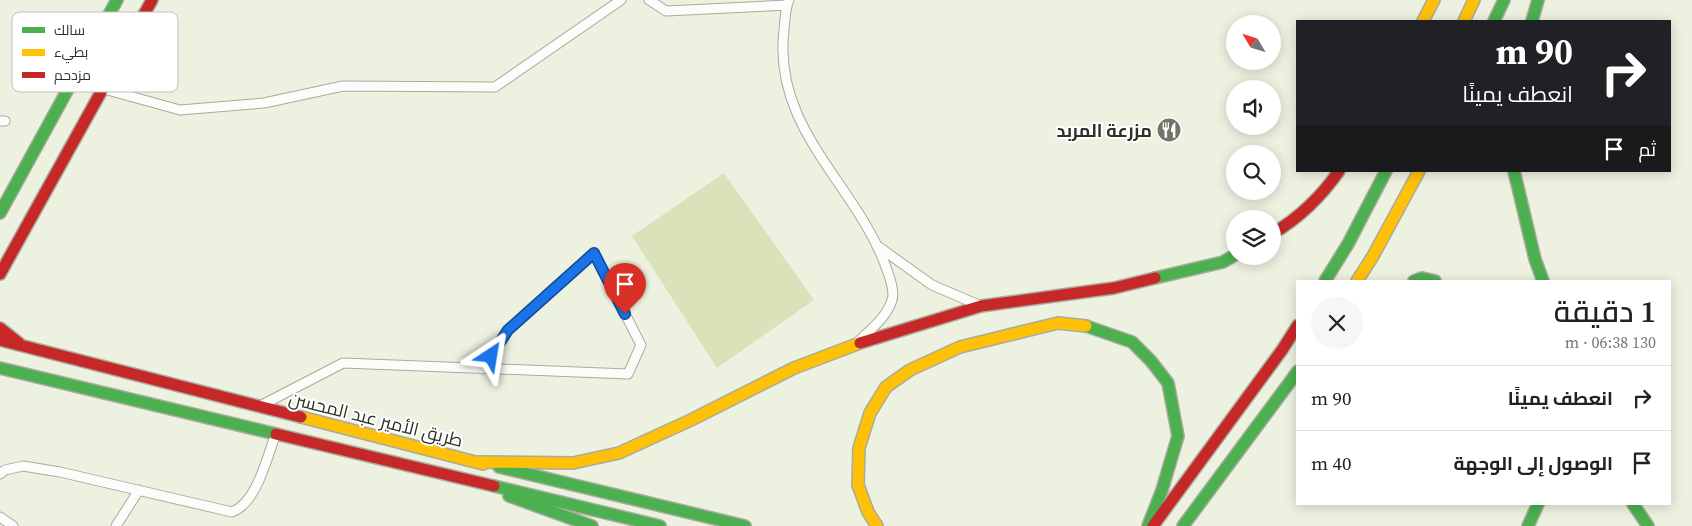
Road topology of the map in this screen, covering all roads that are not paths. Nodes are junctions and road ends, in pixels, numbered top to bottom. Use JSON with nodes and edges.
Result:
{"nodes":[{"id":1,"x":118,"y":0,"type":"edge"},
{"id":2,"x":152,"y":0,"type":"edge"},
{"id":3,"x":620,"y":0,"type":"edge"},
{"id":4,"x":649,"y":0,"type":"edge"},
{"id":5,"x":1434,"y":0,"type":"edge"},
{"id":6,"x":1474,"y":0,"type":"edge"},
{"id":7,"x":1504,"y":0,"type":"edge"},
{"id":8,"x":1538,"y":0,"type":"edge"},
{"id":9,"x":1543,"y":0,"type":"edge"},
{"id":10,"x":788,"y":2,"type":"edge"},
{"id":11,"x":111,"y":12,"type":"edge"},
{"id":12,"x":146,"y":12,"type":"edge"},
{"id":13,"x":1424,"y":20,"type":"edge"},
{"id":14,"x":1464,"y":20,"type":"edge"},
{"id":15,"x":1494,"y":20,"type":"edge"},
{"id":16,"x":1533,"y":20,"type":"edge"},
{"id":17,"x":1533,"y":20,"type":"edge"},
{"id":18,"x":67,"y":92,"type":"edge"},
{"id":19,"x":102,"y":92,"type":"edge"},
{"id":20,"x":115,"y":92,"type":"edge"},
{"id":21,"x":1338,"y":172,"type":"edge"},
{"id":22,"x":1385,"y":172,"type":"edge"},
{"id":23,"x":1419,"y":172,"type":"edge"},
{"id":24,"x":1514,"y":172,"type":"edge"},
{"id":25,"x":0,"y":213,"type":"edge"},
{"id":26,"x":1281,"y":229,"type":"edge"},
{"id":27,"x":879,"y":247,"type":"junction"},
{"id":28,"x":1226,"y":260,"type":"edge"},
{"id":29,"x":0,"y":274,"type":"edge"},
{"id":30,"x":1326,"y":280,"type":"edge"},
{"id":31,"x":1358,"y":280,"type":"edge"},
{"id":32,"x":1417,"y":280,"type":"edge"},
{"id":33,"x":1431,"y":280,"type":"edge"},
{"id":34,"x":1543,"y":280,"type":"edge"},
{"id":35,"x":981,"y":306,"type":"junction"},
{"id":36,"x":0,"y":328,"type":"edge"},
{"id":37,"x":1296,"y":328,"type":"edge"},
{"id":38,"x":0,"y":340,"type":"edge"},
{"id":39,"x":857,"y":344,"type":"junction"},
{"id":40,"x":22,"y":345,"type":"junction"},
{"id":41,"x":0,"y":368,"type":"edge"},
{"id":42,"x":482,"y":369,"type":"junction"},
{"id":43,"x":16,"y":372,"type":"junction"},
{"id":44,"x":0,"y":373,"type":"edge"},
{"id":45,"x":1296,"y":374,"type":"edge"},
{"id":46,"x":258,"y":406,"type":"junction"},
{"id":47,"x":276,"y":434,"type":"junction"},
{"id":48,"x":476,"y":462,"type":"junction"},
{"id":49,"x":0,"y":474,"type":"edge"},
{"id":50,"x":475,"y":483,"type":"junction"},
{"id":51,"x":139,"y":490,"type":"junction"},
{"id":52,"x":1538,"y":505,"type":"edge"},
{"id":53,"x":1634,"y":505,"type":"edge"},
{"id":54,"x":0,"y":516,"type":"edge"},
{"id":55,"x":13,"y":526,"type":"edge"},
{"id":56,"x":116,"y":526,"type":"edge"},
{"id":57,"x":592,"y":526,"type":"edge"},
{"id":58,"x":660,"y":526,"type":"edge"},
{"id":59,"x":746,"y":526,"type":"edge"},
{"id":60,"x":877,"y":526,"type":"edge"},
{"id":61,"x":1148,"y":526,"type":"edge"},
{"id":62,"x":1154,"y":526,"type":"edge"},
{"id":63,"x":1183,"y":526,"type":"edge"},
{"id":64,"x":1528,"y":526,"type":"edge"},
{"id":65,"x":1648,"y":526,"type":"edge"}],
"edges":[{"from":1,"to":11,"type":"main road"},
{"from":2,"to":12,"type":"main road"},
{"from":3,"to":20,"type":"street"},
{"from":4,"to":10,"type":"street"},
{"from":5,"to":13,"type":"main road"},
{"from":6,"to":14,"type":"main road"},
{"from":7,"to":15,"type":"main road"},
{"from":8,"to":16,"type":"main road"},
{"from":9,"to":17,"type":"main road"},
{"from":10,"to":27,"type":"street"},
{"from":18,"to":25,"type":"main road"},
{"from":19,"to":29,"type":"main road"},
{"from":21,"to":26,"type":"main road"},
{"from":22,"to":30,"type":"main road"},
{"from":23,"to":31,"type":"main road"},
{"from":24,"to":34,"type":"main road"},
{"from":27,"to":35,"type":"street"},
{"from":27,"to":39,"type":"street"},
{"from":28,"to":35,"type":"main road"},
{"from":32,"to":33,"type":"main road"},
{"from":35,"to":39,"type":"main road"},
{"from":36,"to":40,"type":"main road"},
{"from":37,"to":62,"type":"main road"},
{"from":38,"to":40,"type":"main road","name":"طريق الأمير عبد المحسن"},
{"from":39,"to":48,"type":"main road"},
{"from":40,"to":46,"type":"main road","name":"طريق الأمير عبد المحسن"},
{"from":41,"to":43,"type":"main road"},
{"from":42,"to":42,"type":"street"},
{"from":42,"to":46,"type":"street"},
{"from":43,"to":44,"type":"main road"},
{"from":43,"to":47,"type":"main road"},
{"from":45,"to":63,"type":"main road"},
{"from":46,"to":48,"type":"main road","name":"طريق الأمير عبد المحسن"},
{"from":47,"to":50,"type":"main road"},
{"from":47,"to":51,"type":"street"},
{"from":48,"to":59,"type":"main road","name":"طريق الأمير عبد المحسن"},
{"from":49,"to":51,"type":"street"},
{"from":50,"to":57,"type":"main road"},
{"from":50,"to":58,"type":"main road"},
{"from":51,"to":56,"type":"street"},
{"from":52,"to":64,"type":"main road"},
{"from":53,"to":65,"type":"main road"},
{"from":54,"to":55,"type":"street"},
{"from":60,"to":61,"type":"main road"}]}
